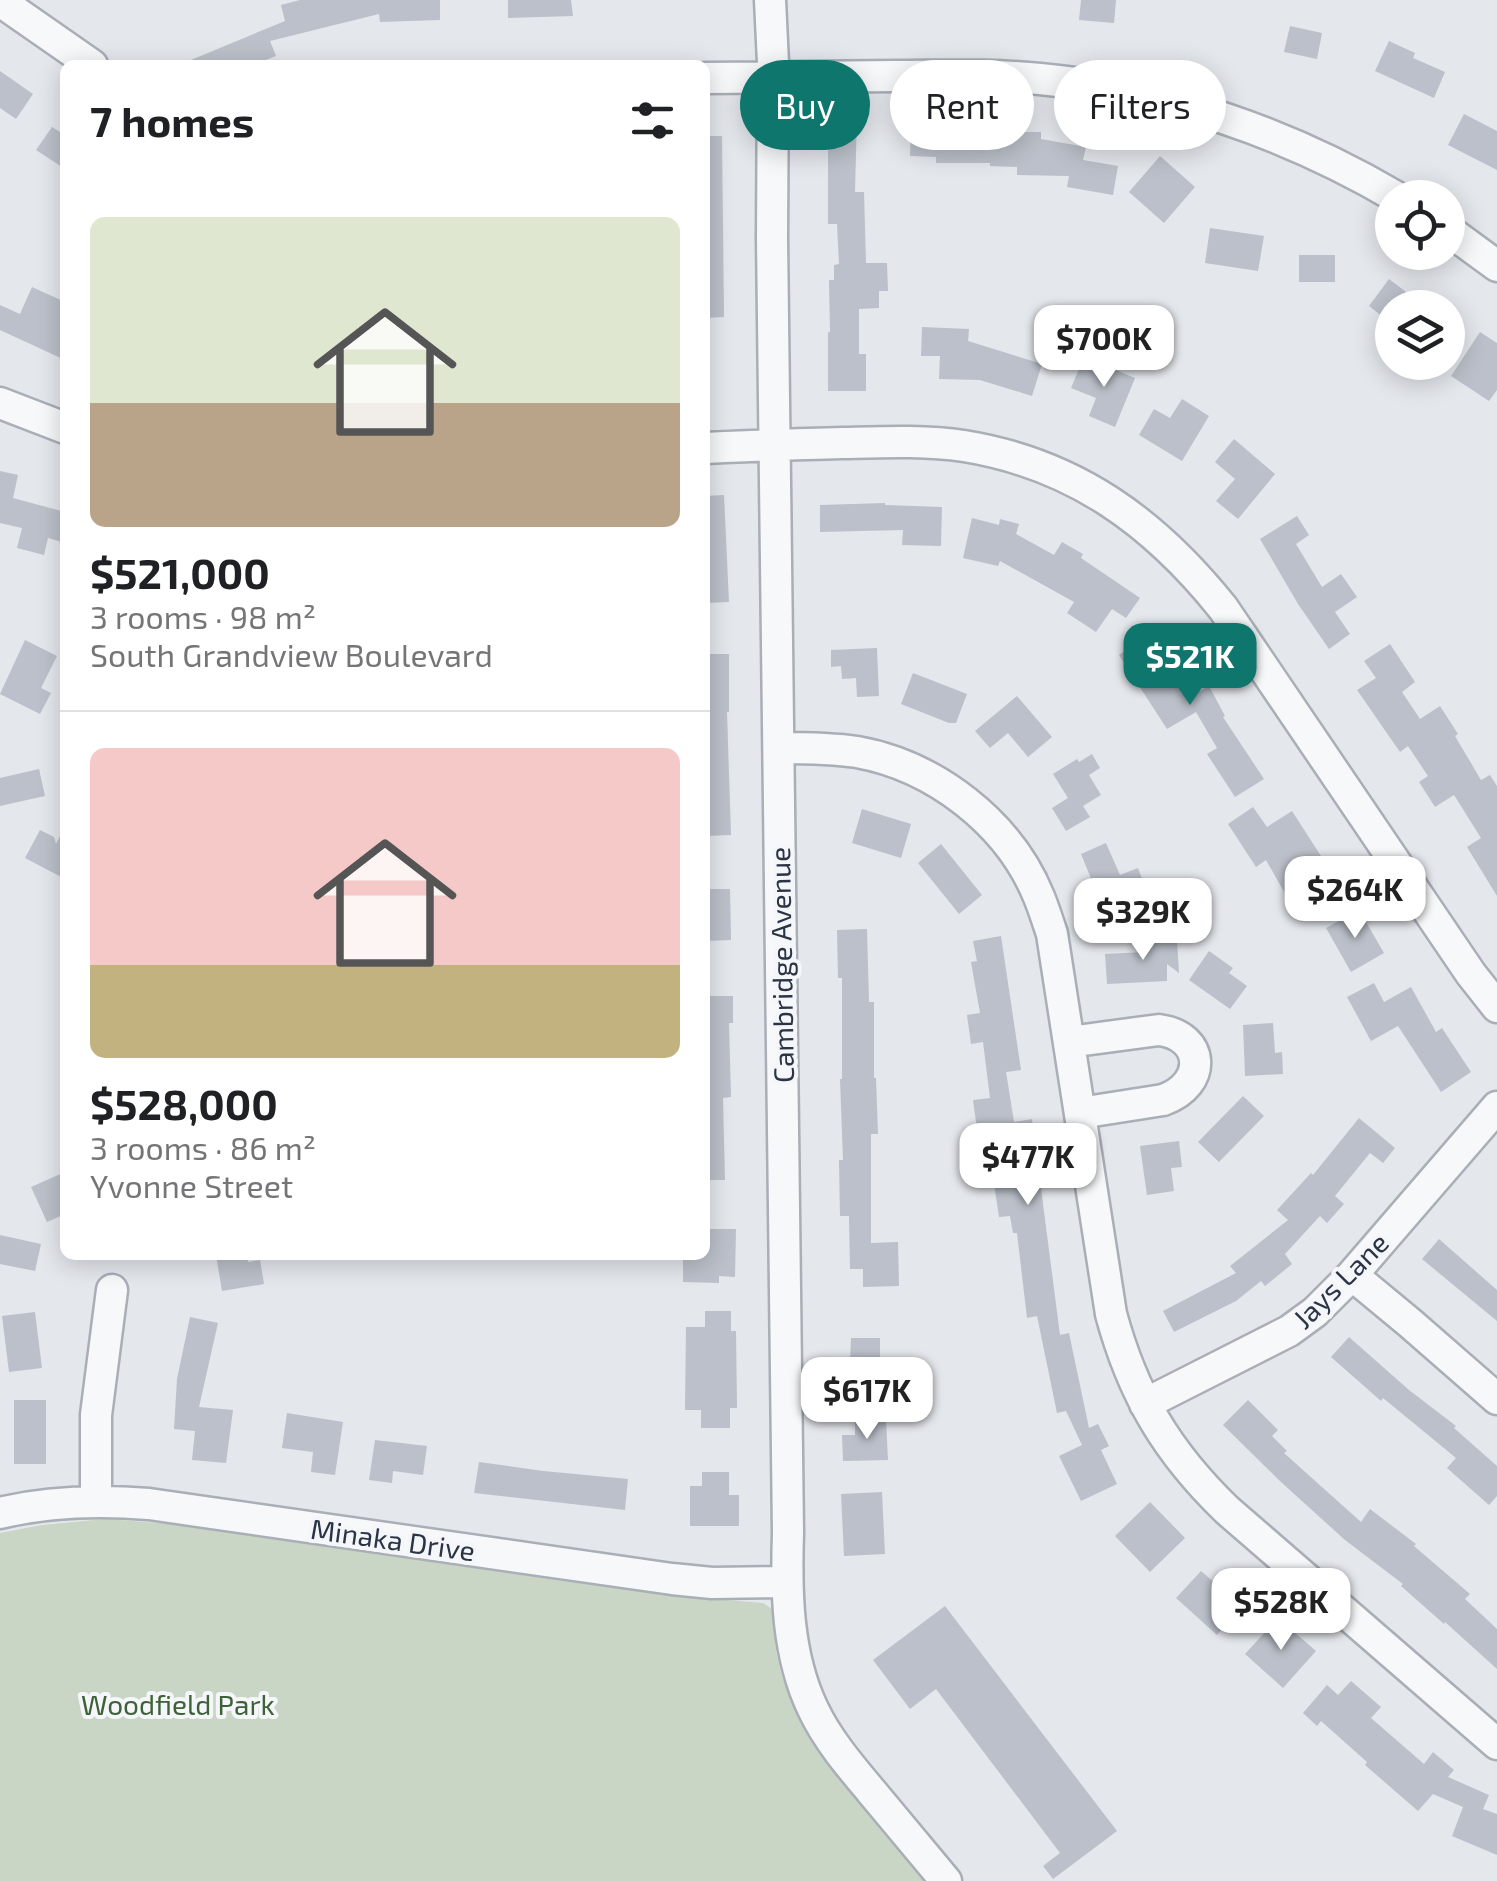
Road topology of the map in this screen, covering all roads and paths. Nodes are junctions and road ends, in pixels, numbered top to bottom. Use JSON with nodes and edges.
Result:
{"nodes":[{"id":1,"x":770,"y":0,"type":"edge"},
{"id":2,"x":0,"y":1,"type":"edge"},
{"id":3,"x":85,"y":60,"type":"edge"},
{"id":4,"x":772,"y":60,"type":"edge"},
{"id":5,"x":740,"y":77,"type":"edge"},
{"id":6,"x":870,"y":77,"type":"edge"},
{"id":7,"x":710,"y":78,"type":"edge"},
{"id":8,"x":772,"y":150,"type":"edge"},
{"id":9,"x":1375,"y":186,"type":"edge"},
{"id":10,"x":1465,"y":242,"type":"edge"},
{"id":11,"x":1497,"y":266,"type":"edge"},
{"id":12,"x":0,"y":403,"type":"edge"},
{"id":13,"x":60,"y":426,"type":"edge"},
{"id":14,"x":776,"y":445,"type":"junction"},
{"id":15,"x":710,"y":448,"type":"edge"},
{"id":16,"x":779,"y":748,"type":"junction"},
{"id":17,"x":1497,"y":1007,"type":"edge"},
{"id":18,"x":1069,"y":1042,"type":"junction"},
{"id":19,"x":1497,"y":1107,"type":"edge"},
{"id":20,"x":1080,"y":1113,"type":"junction"},
{"id":21,"x":1352,"y":1276,"type":"junction"},
{"id":22,"x":112,"y":1290,"type":"dead end"},
{"id":23,"x":1497,"y":1400,"type":"edge"},
{"id":24,"x":1146,"y":1404,"type":"junction"},
{"id":25,"x":96,"y":1502,"type":"junction"},
{"id":26,"x":0,"y":1513,"type":"edge"},
{"id":27,"x":787,"y":1582,"type":"junction"},
{"id":28,"x":1497,"y":1744,"type":"edge"},
{"id":29,"x":946,"y":1881,"type":"edge"}],
"edges":[{"from":1,"to":4,"type":"street","name":"Cambridge Avenue"},
{"from":2,"to":3,"type":"street"},
{"from":5,"to":7,"type":"street"},
{"from":6,"to":9,"type":"street"},
{"from":8,"to":14,"type":"street","name":"Cambridge Avenue"},
{"from":10,"to":11,"type":"street"},
{"from":12,"to":13,"type":"street"},
{"from":14,"to":15,"type":"street"},
{"from":14,"to":16,"type":"street","name":"Cambridge Avenue"},
{"from":14,"to":17,"type":"street"},
{"from":16,"to":18,"type":"street"},
{"from":16,"to":27,"type":"street","name":"Cambridge Avenue"},
{"from":18,"to":20,"type":"street"},
{"from":18,"to":20,"type":"street"},
{"from":19,"to":21,"type":"street","name":"Jays Lane"},
{"from":20,"to":24,"type":"street"},
{"from":21,"to":23,"type":"street"},
{"from":21,"to":24,"type":"street","name":"Jays Lane"},
{"from":22,"to":25,"type":"street"},
{"from":24,"to":28,"type":"street"},
{"from":25,"to":26,"type":"street","name":"Minaka Drive"},
{"from":25,"to":27,"type":"street","name":"Minaka Drive"},
{"from":27,"to":29,"type":"street","name":"Cambridge Avenue"}]}
